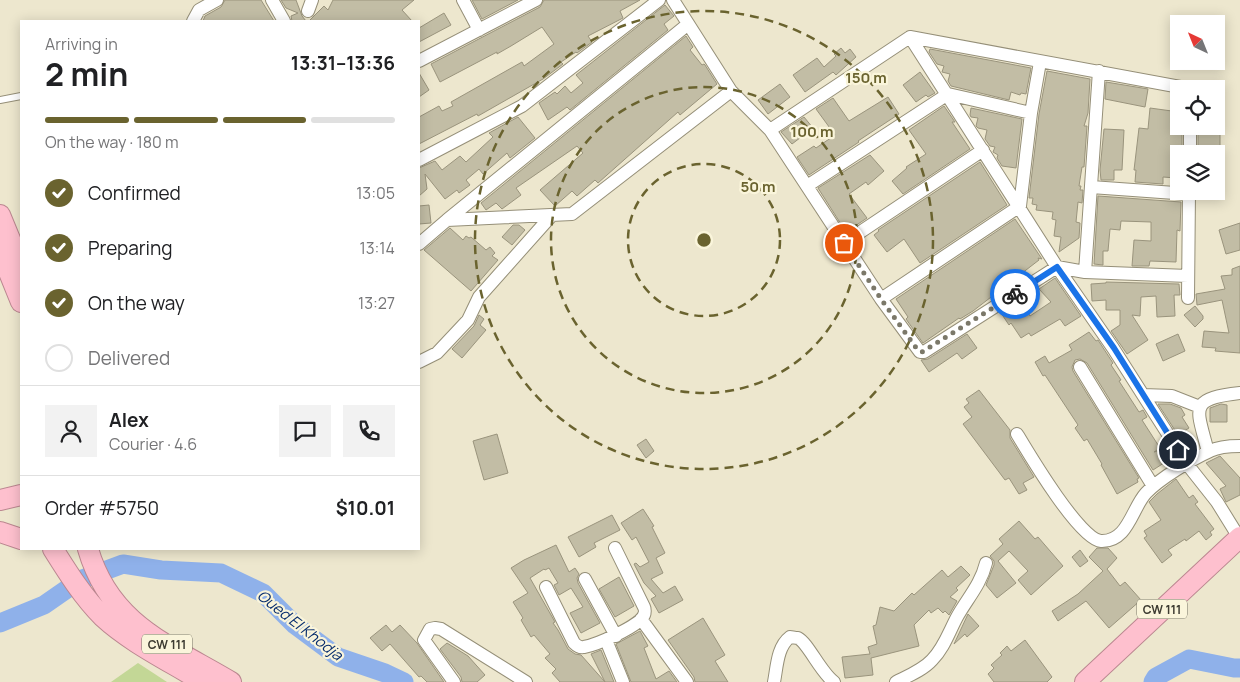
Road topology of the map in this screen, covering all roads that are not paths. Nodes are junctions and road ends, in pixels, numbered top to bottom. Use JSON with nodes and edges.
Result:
{"nodes":[{"id":1,"x":217,"y":0,"type":"edge"},
{"id":2,"x":272,"y":0,"type":"edge"},
{"id":3,"x":463,"y":0,"type":"edge"},
{"id":4,"x":536,"y":0,"type":"edge"},
{"id":5,"x":659,"y":0,"type":"edge"},
{"id":6,"x":673,"y":0,"type":"edge"},
{"id":7,"x":194,"y":20,"type":"edge"},
{"id":8,"x":283,"y":20,"type":"edge"},
{"id":9,"x":687,"y":24,"type":"junction"},
{"id":10,"x":478,"y":30,"type":"junction"},
{"id":11,"x":910,"y":37,"type":"junction"},
{"id":12,"x":420,"y":60,"type":"edge"},
{"id":13,"x":1040,"y":62,"type":"junction"},
{"id":14,"x":1099,"y":71,"type":"junction"},
{"id":15,"x":1170,"y":85,"type":"edge"},
{"id":16,"x":731,"y":91,"type":"junction"},
{"id":17,"x":948,"y":94,"type":"junction"},
{"id":18,"x":20,"y":96,"type":"edge"},
{"id":19,"x":0,"y":100,"type":"edge"},
{"id":20,"x":1031,"y":113,"type":"junction"},
{"id":21,"x":770,"y":130,"type":"junction"},
{"id":22,"x":983,"y":150,"type":"junction"},
{"id":23,"x":420,"y":159,"type":"edge"},
{"id":24,"x":807,"y":186,"type":"junction"},
{"id":25,"x":1091,"y":187,"type":"junction"},
{"id":26,"x":1170,"y":191,"type":"edge"},
{"id":27,"x":1189,"y":200,"type":"edge"},
{"id":28,"x":1020,"y":206,"type":"junction"},
{"id":29,"x":0,"y":215,"type":"edge"},
{"id":30,"x":552,"y":215,"type":"junction"},
{"id":31,"x":447,"y":220,"type":"junction"},
{"id":32,"x":420,"y":243,"type":"edge"},
{"id":33,"x":844,"y":243,"type":"junction"},
{"id":34,"x":0,"y":250,"type":"edge"},
{"id":35,"x":20,"y":264,"type":"edge"},
{"id":36,"x":1057,"y":267,"type":"junction"},
{"id":37,"x":1085,"y":272,"type":"junction"},
{"id":38,"x":1188,"y":276,"type":"junction"},
{"id":39,"x":1188,"y":298,"type":"dead end"},
{"id":40,"x":881,"y":299,"type":"junction"},
{"id":41,"x":20,"y":300,"type":"edge"},
{"id":42,"x":420,"y":362,"type":"edge"},
{"id":43,"x":1080,"y":367,"type":"dead end"},
{"id":44,"x":1240,"y":393,"type":"edge"},
{"id":45,"x":1143,"y":395,"type":"junction"},
{"id":46,"x":1200,"y":406,"type":"junction"},
{"id":47,"x":1017,"y":434,"type":"dead end"},
{"id":48,"x":1240,"y":446,"type":"edge"},
{"id":49,"x":1208,"y":452,"type":"junction"},
{"id":50,"x":1187,"y":464,"type":"junction"},
{"id":51,"x":1153,"y":486,"type":"junction"},
{"id":52,"x":20,"y":495,"type":"edge"},
{"id":53,"x":0,"y":500,"type":"edge"},
{"id":54,"x":20,"y":505,"type":"edge"},
{"id":55,"x":0,"y":508,"type":"edge"},
{"id":56,"x":0,"y":522,"type":"edge"},
{"id":57,"x":20,"y":525,"type":"edge"},
{"id":58,"x":0,"y":532,"type":"edge"},
{"id":59,"x":20,"y":539,"type":"edge"},
{"id":60,"x":1240,"y":542,"type":"edge"},
{"id":61,"x":615,"y":548,"type":"dead end"},
{"id":62,"x":42,"y":550,"type":"edge"},
{"id":63,"x":89,"y":552,"type":"edge"},
{"id":64,"x":60,"y":561,"type":"edge"},
{"id":65,"x":986,"y":563,"type":"dead end"},
{"id":66,"x":585,"y":579,"type":"dead end"},
{"id":67,"x":546,"y":587,"type":"dead end"},
{"id":68,"x":102,"y":602,"type":"junction"},
{"id":69,"x":641,"y":619,"type":"junction"},
{"id":70,"x":611,"y":638,"type":"junction"},
{"id":71,"x":203,"y":682,"type":"edge"},
{"id":72,"x":231,"y":682,"type":"edge"},
{"id":73,"x":454,"y":682,"type":"edge"},
{"id":74,"x":526,"y":682,"type":"edge"},
{"id":75,"x":623,"y":682,"type":"edge"},
{"id":76,"x":687,"y":682,"type":"edge"},
{"id":77,"x":774,"y":682,"type":"edge"},
{"id":78,"x":834,"y":682,"type":"edge"},
{"id":79,"x":896,"y":682,"type":"edge"},
{"id":80,"x":1085,"y":682,"type":"edge"},
{"id":81,"x":1103,"y":682,"type":"edge"}],
"edges":[{"from":1,"to":7,"type":"street"},
{"from":2,"to":8,"type":"street"},
{"from":3,"to":10,"type":"street"},
{"from":4,"to":10,"type":"street"},
{"from":5,"to":23,"type":"street"},
{"from":6,"to":9,"type":"street"},
{"from":9,"to":16,"type":"street"},
{"from":9,"to":31,"type":"street"},
{"from":10,"to":12,"type":"street"},
{"from":11,"to":13,"type":"street"},
{"from":11,"to":17,"type":"street"},
{"from":11,"to":21,"type":"street"},
{"from":13,"to":14,"type":"street"},
{"from":13,"to":20,"type":"street"},
{"from":14,"to":15,"type":"street"},
{"from":14,"to":25,"type":"street"},
{"from":16,"to":21,"type":"street"},
{"from":16,"to":30,"type":"street"},
{"from":17,"to":20,"type":"street"},
{"from":17,"to":22,"type":"street"},
{"from":17,"to":24,"type":"street"},
{"from":18,"to":19,"type":"lane"},
{"from":20,"to":28,"type":"street"},
{"from":21,"to":24,"type":"street"},
{"from":22,"to":28,"type":"street"},
{"from":22,"to":33,"type":"street"},
{"from":24,"to":33,"type":"street"},
{"from":25,"to":26,"type":"street"},
{"from":25,"to":37,"type":"street"},
{"from":27,"to":38,"type":"street"},
{"from":28,"to":36,"type":"street"},
{"from":28,"to":40,"type":"street"},
{"from":29,"to":35,"type":"highway"},
{"from":30,"to":31,"type":"street"},
{"from":30,"to":42,"type":"street"},
{"from":31,"to":32,"type":"street"},
{"from":33,"to":40,"type":"street"},
{"from":34,"to":41,"type":"highway"},
{"from":36,"to":37,"type":"street"},
{"from":36,"to":40,"type":"street"},
{"from":36,"to":45,"type":"street"},
{"from":37,"to":38,"type":"street"},
{"from":38,"to":39,"type":"street"},
{"from":43,"to":51,"type":"street"},
{"from":44,"to":46,"type":"street"},
{"from":45,"to":46,"type":"street"},
{"from":45,"to":50,"type":"street"},
{"from":46,"to":49,"type":"street"},
{"from":47,"to":51,"type":"street"},
{"from":48,"to":49,"type":"street"},
{"from":49,"to":50,"type":"street"},
{"from":50,"to":51,"type":"street"},
{"from":50,"to":60,"type":"street"},
{"from":52,"to":53,"type":"highway"},
{"from":54,"to":55,"type":"highway"},
{"from":56,"to":57,"type":"highway"},
{"from":58,"to":59,"type":"highway"},
{"from":60,"to":80,"type":"highway","number":"CW 111"},
{"from":60,"to":81,"type":"highway","number":"CW 111"},
{"from":61,"to":69,"type":"street"},
{"from":62,"to":64,"type":"highway"},
{"from":63,"to":68,"type":"highway","number":"CW 111"},
{"from":64,"to":68,"type":"highway"},
{"from":65,"to":79,"type":"street"},
{"from":66,"to":70,"type":"street"},
{"from":67,"to":70,"type":"street"},
{"from":68,"to":71,"type":"highway"},
{"from":68,"to":72,"type":"highway","number":"CW 111"},
{"from":69,"to":70,"type":"street"},
{"from":69,"to":76,"type":"street"},
{"from":70,"to":75,"type":"street"},
{"from":73,"to":74,"type":"street"},
{"from":77,"to":78,"type":"street"}]}
